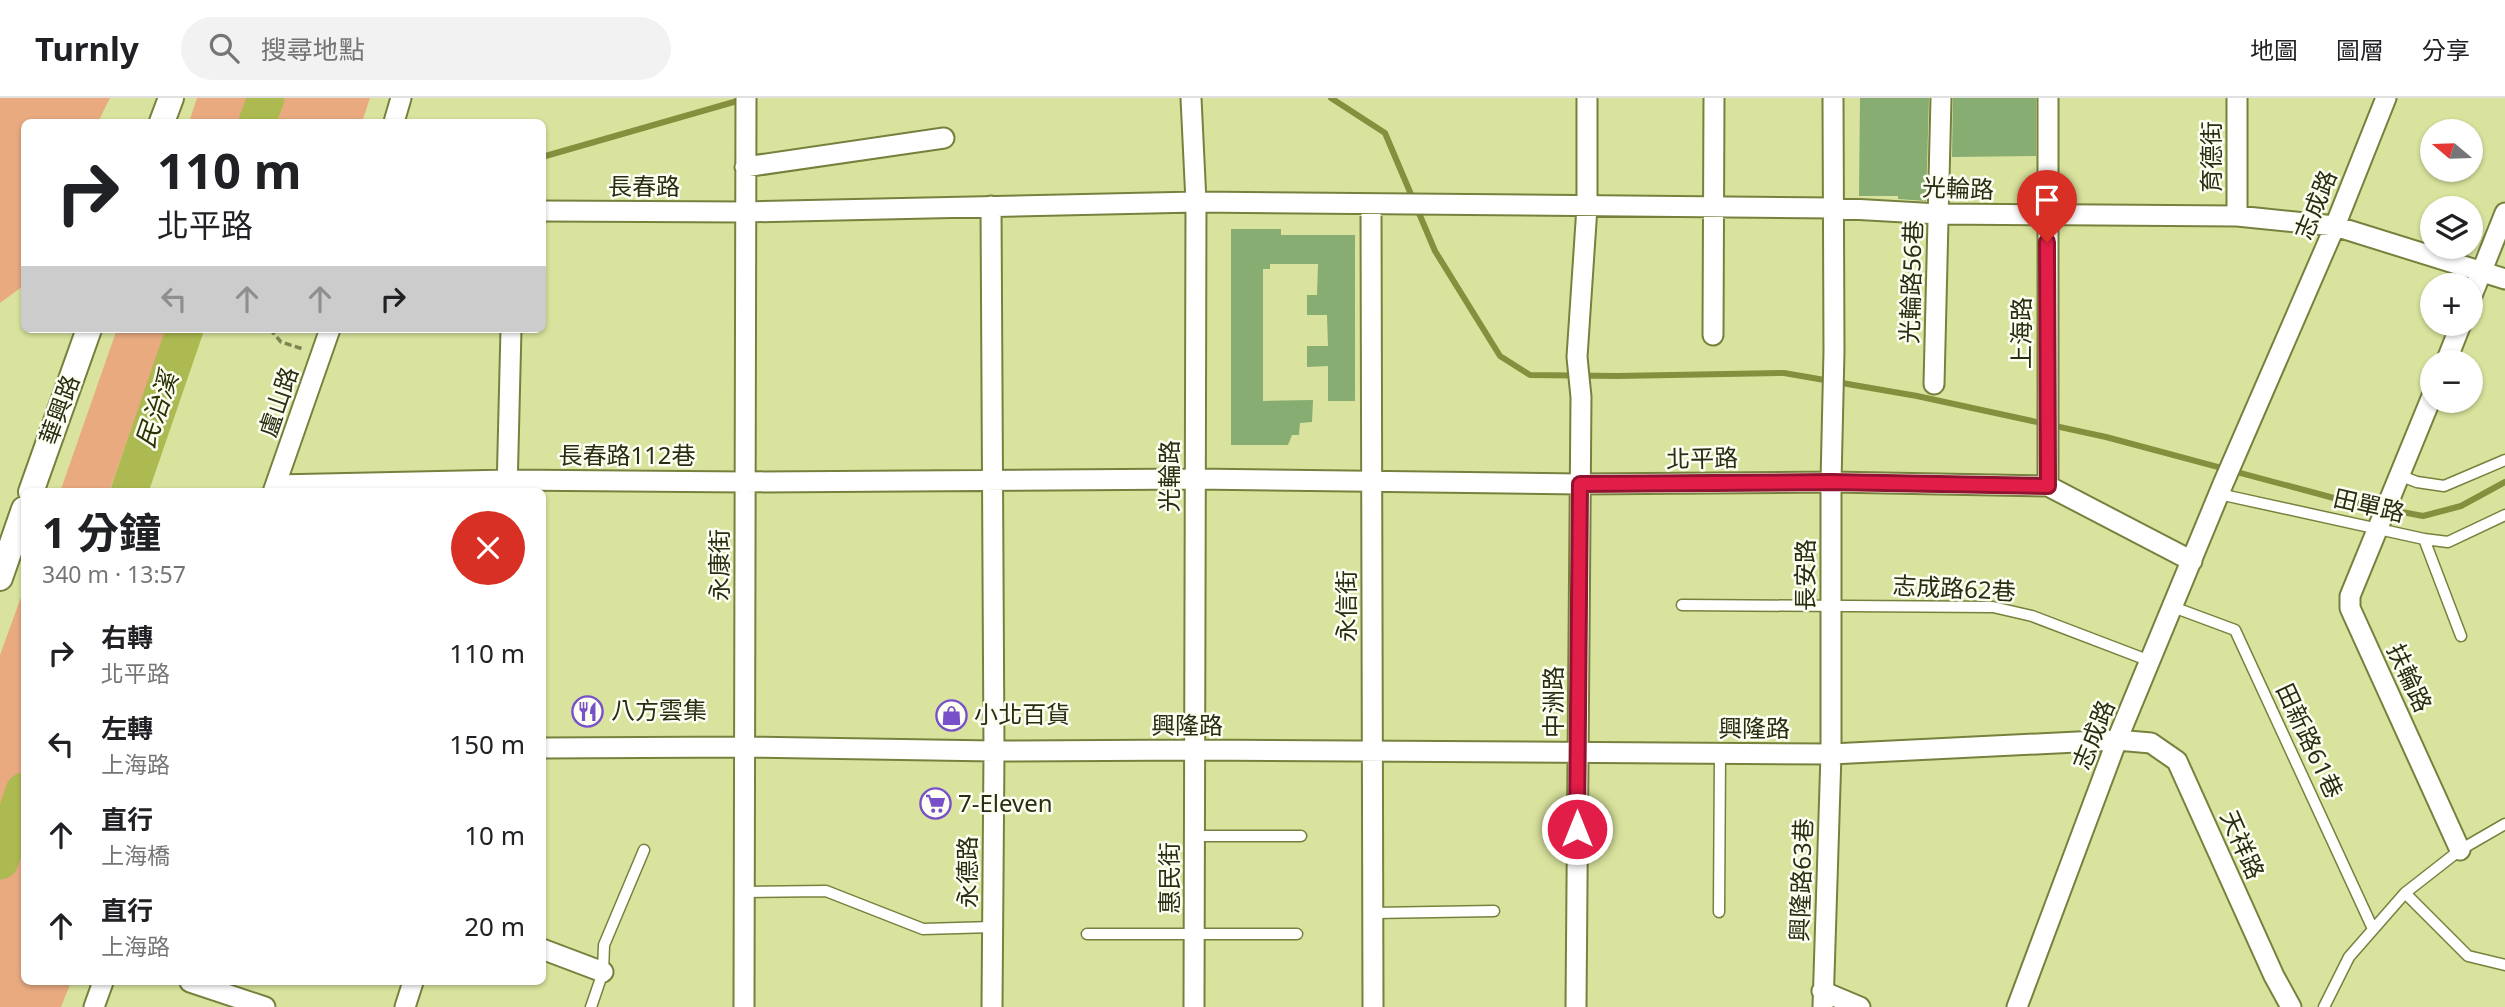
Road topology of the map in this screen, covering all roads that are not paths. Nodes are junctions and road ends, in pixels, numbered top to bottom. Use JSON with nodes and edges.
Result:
{"nodes":[{"id":1,"x":171,"y":98,"type":"edge"},
{"id":2,"x":401,"y":98,"type":"edge"},
{"id":3,"x":746,"y":98,"type":"edge"},
{"id":4,"x":1587,"y":98,"type":"edge"},
{"id":5,"x":1714,"y":98,"type":"edge"},
{"id":6,"x":1833,"y":98,"type":"edge"},
{"id":7,"x":1941,"y":98,"type":"edge"},
{"id":8,"x":2048,"y":98,"type":"edge"},
{"id":9,"x":2237,"y":98,"type":"edge"},
{"id":10,"x":2386,"y":98,"type":"edge"},
{"id":11,"x":1191,"y":99,"type":"edge"},
{"id":12,"x":163,"y":119,"type":"edge"},
{"id":13,"x":395,"y":119,"type":"edge"},
{"id":14,"x":944,"y":138,"type":"dead end"},
{"id":15,"x":745,"y":167,"type":"junction"},
{"id":16,"x":1196,"y":202,"type":"junction"},
{"id":17,"x":1377,"y":205,"type":"junction"},
{"id":18,"x":991,"y":206,"type":"junction"},
{"id":19,"x":1587,"y":207,"type":"junction"},
{"id":20,"x":1712,"y":208,"type":"junction"},
{"id":21,"x":1833,"y":208,"type":"junction"},
{"id":22,"x":546,"y":211,"type":"edge"},
{"id":23,"x":745,"y":212,"type":"junction"},
{"id":24,"x":2505,"y":213,"type":"edge"},
{"id":25,"x":1939,"y":214,"type":"junction"},
{"id":26,"x":2047,"y":216,"type":"junction"},
{"id":27,"x":2237,"y":216,"type":"junction"},
{"id":28,"x":2335,"y":226,"type":"junction"},
{"id":29,"x":2482,"y":270,"type":"junction"},
{"id":30,"x":2481,"y":273,"type":"edge"},
{"id":31,"x":2505,"y":279,"type":"edge"},
{"id":32,"x":88,"y":333,"type":"edge"},
{"id":33,"x":329,"y":333,"type":"edge"},
{"id":34,"x":511,"y":333,"type":"edge"},
{"id":35,"x":1713,"y":335,"type":"dead end"},
{"id":36,"x":1934,"y":384,"type":"dead end"},
{"id":37,"x":2425,"y":413,"type":"edge"},
{"id":38,"x":2505,"y":460,"type":"edge"},
{"id":39,"x":1194,"y":479,"type":"junction"},
{"id":40,"x":991,"y":480,"type":"junction"},
{"id":41,"x":745,"y":482,"type":"junction"},
{"id":42,"x":1831,"y":482,"type":"junction"},
{"id":43,"x":1371,"y":483,"type":"junction"},
{"id":44,"x":1580,"y":484,"type":"junction"},
{"id":45,"x":2397,"y":485,"type":"junction"},
{"id":46,"x":508,"y":486,"type":"edge"},
{"id":47,"x":2048,"y":486,"type":"junction"},
{"id":48,"x":32,"y":488,"type":"edge"},
{"id":49,"x":274,"y":488,"type":"edge"},
{"id":50,"x":2221,"y":489,"type":"junction"},
{"id":51,"x":2505,"y":515,"type":"edge"},
{"id":52,"x":21,"y":518,"type":"edge"},
{"id":53,"x":2380,"y":528,"type":"junction"},
{"id":54,"x":2424,"y":539,"type":"junction"},
{"id":55,"x":12,"y":543,"type":"edge"},
{"id":56,"x":2192,"y":561,"type":"junction"},
{"id":57,"x":0,"y":578,"type":"edge"},
{"id":58,"x":1831,"y":605,"type":"junction"},
{"id":59,"x":1682,"y":606,"type":"dead end"},
{"id":60,"x":2173,"y":607,"type":"junction"},
{"id":61,"x":2461,"y":636,"type":"dead end"},
{"id":62,"x":2150,"y":662,"type":"junction"},
{"id":63,"x":2118,"y":740,"type":"junction"},
{"id":64,"x":744,"y":747,"type":"junction"},
{"id":65,"x":546,"y":748,"type":"edge"},
{"id":66,"x":1194,"y":750,"type":"junction"},
{"id":67,"x":994,"y":751,"type":"junction"},
{"id":68,"x":1372,"y":751,"type":"junction"},
{"id":69,"x":1578,"y":752,"type":"junction"},
{"id":70,"x":1720,"y":753,"type":"junction"},
{"id":71,"x":1831,"y":754,"type":"junction"},
{"id":72,"x":2505,"y":824,"type":"edge"},
{"id":73,"x":1194,"y":836,"type":"junction"},
{"id":74,"x":1301,"y":836,"type":"dead end"},
{"id":75,"x":643,"y":850,"type":"dead end"},
{"id":76,"x":2460,"y":850,"type":"junction"},
{"id":77,"x":744,"y":892,"type":"junction"},
{"id":78,"x":2405,"y":893,"type":"junction"},
{"id":79,"x":1494,"y":911,"type":"dead end"},
{"id":80,"x":1719,"y":912,"type":"dead end"},
{"id":81,"x":1373,"y":913,"type":"junction"},
{"id":82,"x":993,"y":927,"type":"junction"},
{"id":83,"x":2373,"y":929,"type":"junction"},
{"id":84,"x":1087,"y":934,"type":"dead end"},
{"id":85,"x":1194,"y":934,"type":"junction"},
{"id":86,"x":1297,"y":934,"type":"dead end"},
{"id":87,"x":546,"y":951,"type":"edge"},
{"id":88,"x":2505,"y":965,"type":"edge"},
{"id":89,"x":603,"y":972,"type":"junction"},
{"id":90,"x":102,"y":985,"type":"edge"},
{"id":91,"x":196,"y":985,"type":"edge"},
{"id":92,"x":412,"y":985,"type":"edge"},
{"id":93,"x":212,"y":993,"type":"edge"},
{"id":94,"x":1823,"y":999,"type":"edge"},
{"id":95,"x":94,"y":1007,"type":"edge"},
{"id":96,"x":265,"y":1007,"type":"edge"},
{"id":97,"x":405,"y":1007,"type":"edge"},
{"id":98,"x":591,"y":1007,"type":"edge"},
{"id":99,"x":744,"y":1007,"type":"edge"},
{"id":100,"x":992,"y":1007,"type":"edge"},
{"id":101,"x":1194,"y":1007,"type":"edge"},
{"id":102,"x":1373,"y":1007,"type":"edge"},
{"id":103,"x":1576,"y":1007,"type":"edge"},
{"id":104,"x":1860,"y":1007,"type":"edge"},
{"id":105,"x":2017,"y":1007,"type":"edge"},
{"id":106,"x":2291,"y":1007,"type":"edge"},
{"id":107,"x":2324,"y":1007,"type":"edge"}],
"edges":[{"from":1,"to":12,"type":"street"},
{"from":2,"to":13,"type":"street"},
{"from":3,"to":15,"type":"street","name":"永康街"},
{"from":4,"to":19,"type":"street"},
{"from":5,"to":20,"type":"street"},
{"from":6,"to":21,"type":"street"},
{"from":7,"to":25,"type":"street","name":"光輪路56巷"},
{"from":8,"to":26,"type":"street","name":"上海路"},
{"from":9,"to":27,"type":"street","name":"育德街"},
{"from":10,"to":28,"type":"street","name":"志成路"},
{"from":11,"to":16,"type":"street","name":"光輪路"},
{"from":14,"to":15,"type":"street"},
{"from":15,"to":23,"type":"street","name":"永康街"},
{"from":16,"to":17,"type":"street"},
{"from":16,"to":18,"type":"street","name":"長春路"},
{"from":16,"to":39,"type":"street","name":"光輪路"},
{"from":17,"to":19,"type":"street","name":"光輪路"},
{"from":17,"to":43,"type":"street","name":"永信街"},
{"from":18,"to":23,"type":"street","name":"長春路"},
{"from":18,"to":40,"type":"street","name":"永德路"},
{"from":19,"to":20,"type":"street","name":"光輪路"},
{"from":19,"to":44,"type":"street","name":"中洲路"},
{"from":20,"to":21,"type":"street","name":"光輪路"},
{"from":20,"to":35,"type":"street"},
{"from":21,"to":25,"type":"street","name":"光輪路"},
{"from":21,"to":42,"type":"street","name":"長安路"},
{"from":22,"to":23,"type":"street","name":"長春路"},
{"from":23,"to":41,"type":"street","name":"永康街"},
{"from":24,"to":29,"type":"street"},
{"from":25,"to":26,"type":"street","name":"光輪路"},
{"from":25,"to":36,"type":"street","name":"光輪路56巷"},
{"from":26,"to":27,"type":"street","name":"光輪路"},
{"from":26,"to":47,"type":"street","name":"上海路"},
{"from":27,"to":28,"type":"street","name":"光輪路"},
{"from":28,"to":29,"type":"street","name":"光輪路"},
{"from":28,"to":50,"type":"street","name":"志成路"},
{"from":29,"to":30,"type":"street"},
{"from":29,"to":31,"type":"street","name":"光輪路"},
{"from":32,"to":48,"type":"street","name":"華興路"},
{"from":33,"to":49,"type":"street","name":"盧山路"},
{"from":34,"to":46,"type":"street"},
{"from":37,"to":45,"type":"street"},
{"from":38,"to":45,"type":"lane"},
{"from":39,"to":40,"type":"street","name":"北平路"},
{"from":39,"to":43,"type":"street","name":"北平路"},
{"from":39,"to":66,"type":"street","name":"光輪路"},
{"from":40,"to":41,"type":"street","name":"長春路112巷"},
{"from":40,"to":67,"type":"street","name":"永德路"},
{"from":41,"to":46,"type":"street","name":"長春路112巷"},
{"from":41,"to":64,"type":"street","name":"永康街"},
{"from":42,"to":44,"type":"street","name":"北平路"},
{"from":42,"to":47,"type":"street","name":"北平路"},
{"from":42,"to":58,"type":"street","name":"長安路"},
{"from":43,"to":44,"type":"street","name":"北平路"},
{"from":43,"to":68,"type":"street","name":"永信街"},
{"from":44,"to":69,"type":"street","name":"中洲路"},
{"from":45,"to":53,"type":"street","name":"扶輪路"},
{"from":46,"to":49,"type":"street","name":"長春路112巷"},
{"from":47,"to":56,"type":"street","name":"北平路"},
{"from":50,"to":53,"type":"lane","name":"田單路"},
{"from":50,"to":56,"type":"street","name":"志成路"},
{"from":51,"to":54,"type":"lane","name":"田單路"},
{"from":52,"to":55,"type":"street"},
{"from":53,"to":54,"type":"lane","name":"田單路"},
{"from":53,"to":76,"type":"street","name":"扶輪路"},
{"from":54,"to":61,"type":"lane"},
{"from":55,"to":57,"type":"street"},
{"from":56,"to":60,"type":"street","name":"志成路"},
{"from":58,"to":59,"type":"lane","name":"志成路62巷"},
{"from":58,"to":62,"type":"lane","name":"志成路62巷"},
{"from":58,"to":71,"type":"street","name":"長安路"},
{"from":60,"to":62,"type":"street","name":"志成路"},
{"from":60,"to":83,"type":"lane","name":"田新路61巷"},
{"from":62,"to":63,"type":"street","name":"志成路"},
{"from":63,"to":71,"type":"street","name":"天祥路"},
{"from":63,"to":105,"type":"street","name":"志成路"},
{"from":63,"to":106,"type":"street","name":"天祥路"},
{"from":64,"to":65,"type":"street","name":"興隆路"},
{"from":64,"to":67,"type":"street","name":"興隆路"},
{"from":64,"to":77,"type":"street","name":"永康街"},
{"from":66,"to":67,"type":"street","name":"興隆路"},
{"from":66,"to":68,"type":"street","name":"興隆路"},
{"from":66,"to":73,"type":"street","name":"惠民街"},
{"from":67,"to":82,"type":"street","name":"永德路"},
{"from":68,"to":69,"type":"street","name":"興隆路"},
{"from":68,"to":81,"type":"street","name":"永信街"},
{"from":69,"to":70,"type":"street","name":"興隆路"},
{"from":69,"to":103,"type":"street","name":"中洲路"},
{"from":70,"to":71,"type":"street","name":"興隆路"},
{"from":70,"to":80,"type":"lane"},
{"from":71,"to":94,"type":"street","name":"興隆路63巷"},
{"from":72,"to":76,"type":"lane"},
{"from":73,"to":74,"type":"lane"},
{"from":73,"to":85,"type":"street","name":"惠民街"},
{"from":75,"to":89,"type":"lane"},
{"from":76,"to":78,"type":"lane"},
{"from":77,"to":82,"type":"lane"},
{"from":77,"to":99,"type":"street","name":"永康街"},
{"from":78,"to":83,"type":"lane"},
{"from":78,"to":88,"type":"lane"},
{"from":79,"to":81,"type":"lane"},
{"from":81,"to":102,"type":"street","name":"永信街"},
{"from":82,"to":100,"type":"street","name":"永德路"},
{"from":83,"to":107,"type":"lane"},
{"from":84,"to":85,"type":"lane"},
{"from":85,"to":86,"type":"lane"},
{"from":85,"to":101,"type":"street","name":"惠民街"},
{"from":87,"to":89,"type":"street"},
{"from":89,"to":98,"type":"lane"},
{"from":90,"to":95,"type":"street"},
{"from":91,"to":93,"type":"street"},
{"from":92,"to":97,"type":"street"},
{"from":93,"to":96,"type":"street"},
{"from":94,"to":104,"type":"street"}]}
